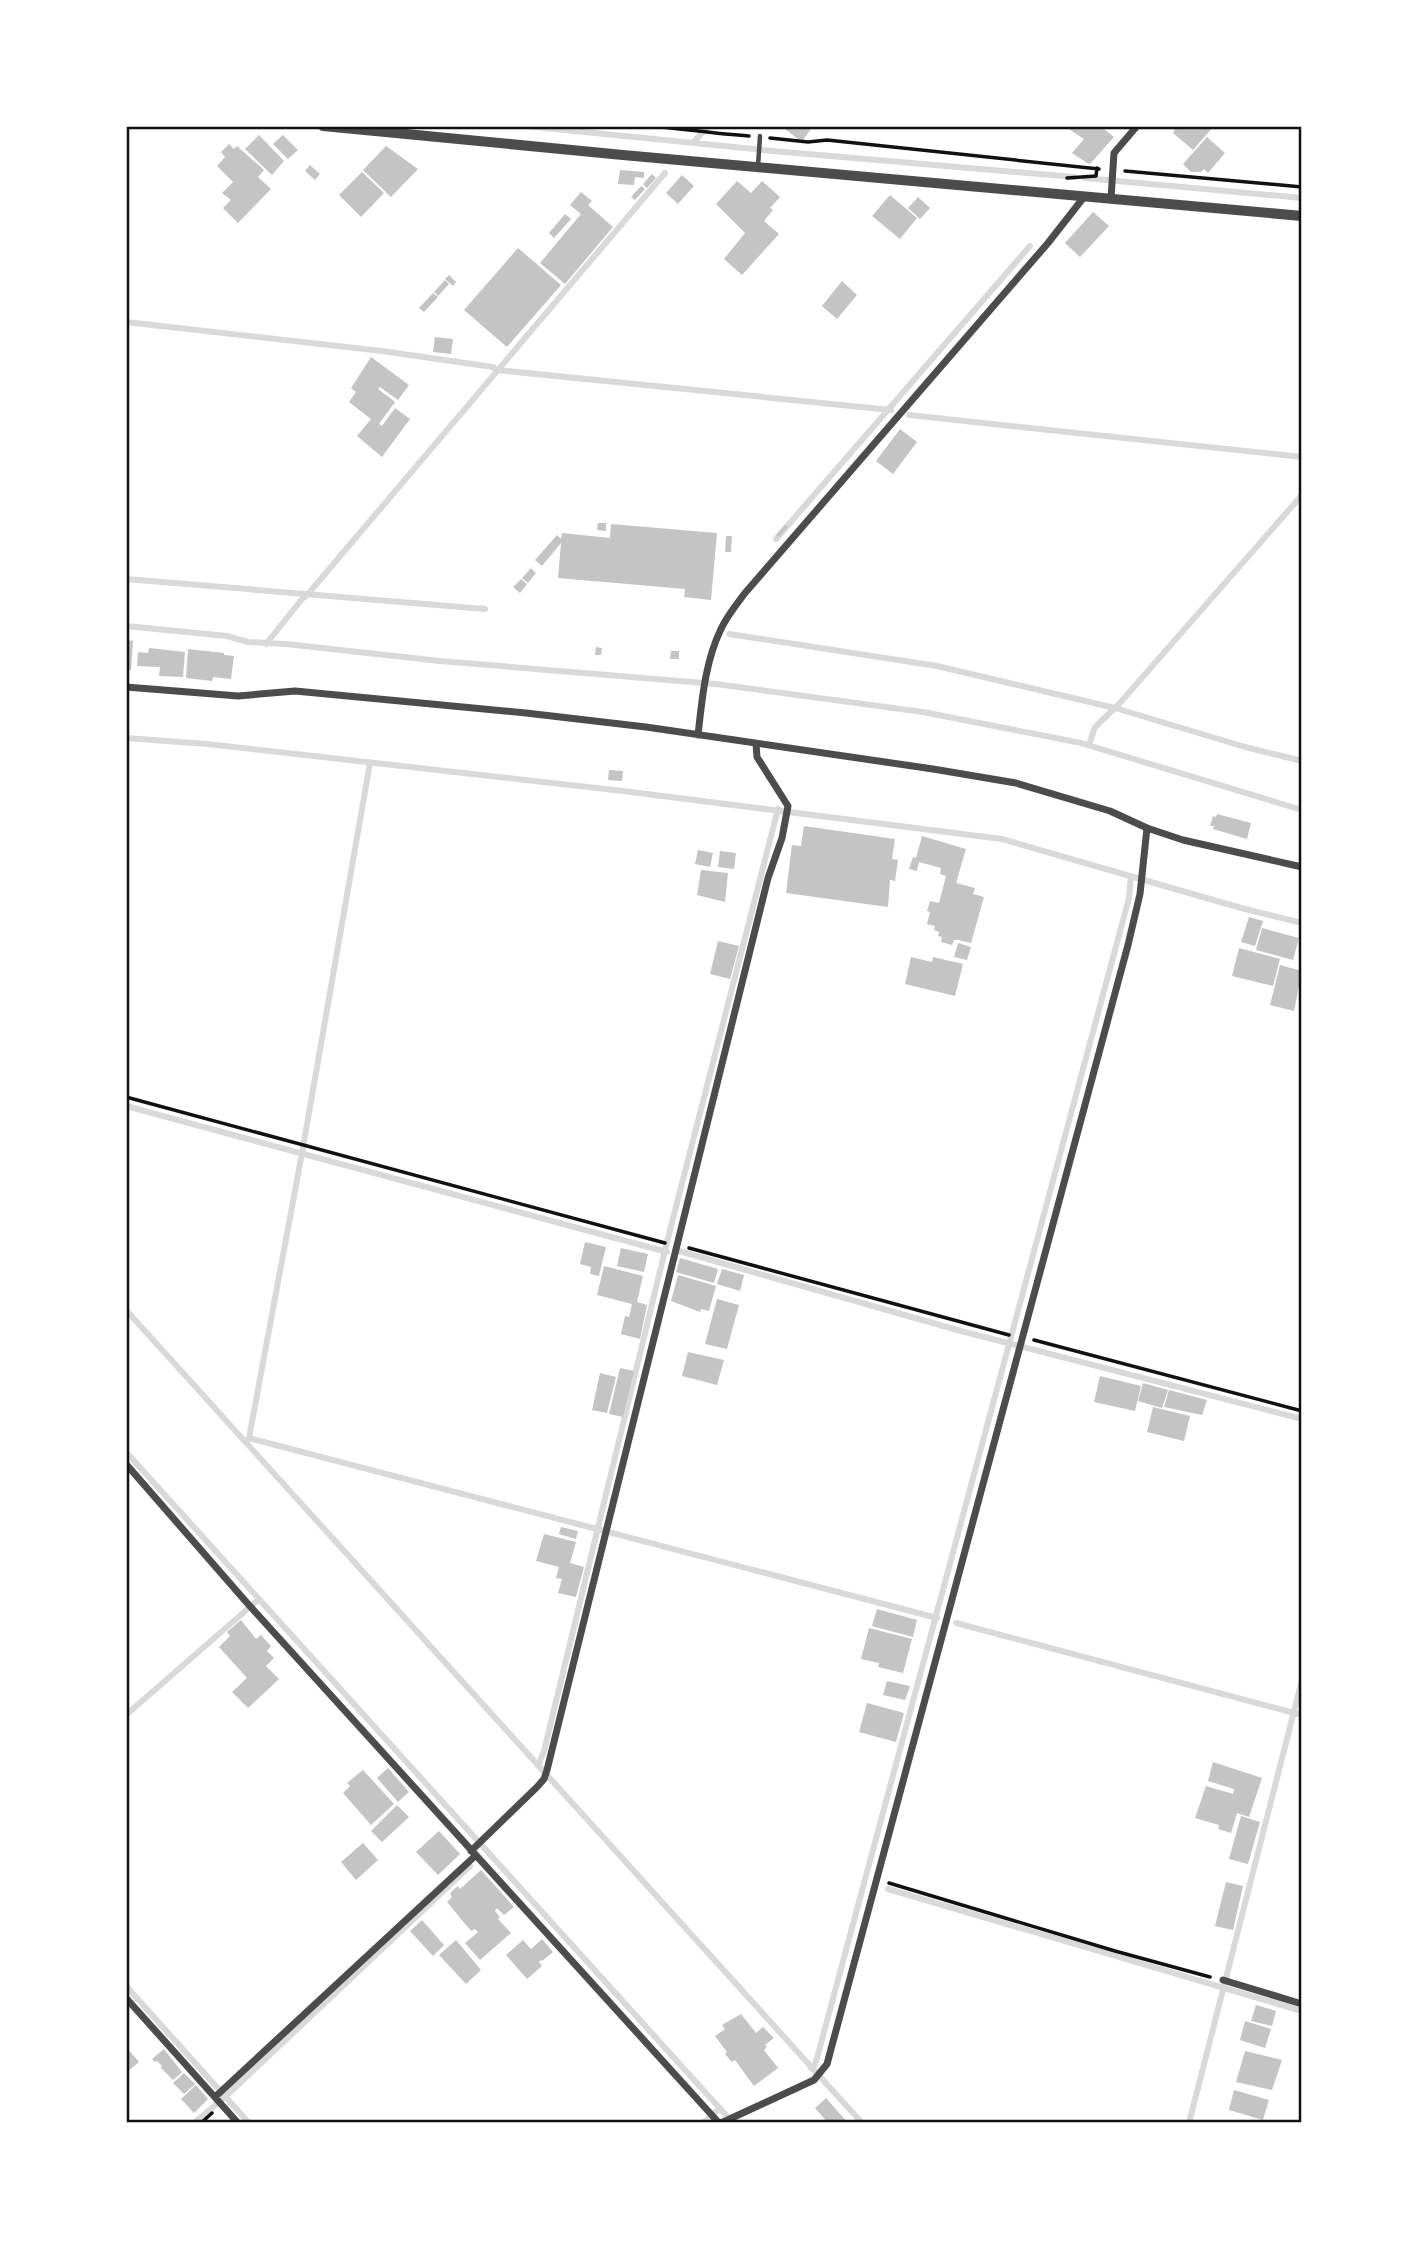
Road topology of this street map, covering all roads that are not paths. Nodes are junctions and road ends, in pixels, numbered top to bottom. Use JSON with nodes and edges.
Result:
{"nodes":[{"id":1,"x":323,"y":126,"type":"edge"},
{"id":2,"x":1137,"y":126,"type":"edge"},
{"id":3,"x":404,"y":130,"type":"edge"},
{"id":4,"x":760,"y":136,"type":"road end"},
{"id":5,"x":758,"y":162,"type":"junction"},
{"id":6,"x":1111,"y":193,"type":"junction"},
{"id":7,"x":1084,"y":197,"type":"junction"},
{"id":8,"x":1302,"y":216,"type":"edge"},
{"id":9,"x":126,"y":687,"type":"edge"},
{"id":10,"x":698,"y":735,"type":"junction"},
{"id":11,"x":756,"y":744,"type":"junction"},
{"id":12,"x":1147,"y":828,"type":"junction"},
{"id":13,"x":1302,"y":867,"type":"edge"},
{"id":14,"x":126,"y":1464,"type":"edge"},
{"id":15,"x":474,"y":1852,"type":"junction"},
{"id":16,"x":1225,"y":1981,"type":"road end"},
{"id":17,"x":126,"y":1998,"type":"edge"},
{"id":18,"x":1302,"y":2004,"type":"edge"},
{"id":19,"x":219,"y":2097,"type":"junction"},
{"id":20,"x":718,"y":2119,"type":"edge"},
{"id":21,"x":238,"y":2123,"type":"edge"}],
"edges":[{"from":1,"to":3,"type":"street"},
{"from":2,"to":6,"type":"street"},
{"from":3,"to":5,"type":"street"},
{"from":4,"to":5,"type":"lane"},
{"from":5,"to":7,"type":"street"},
{"from":6,"to":7,"type":"street"},
{"from":6,"to":8,"type":"street"},
{"from":7,"to":10,"type":"street"},
{"from":9,"to":10,"type":"street"},
{"from":10,"to":11,"type":"street"},
{"from":11,"to":12,"type":"street"},
{"from":11,"to":15,"type":"street"},
{"from":12,"to":13,"type":"street"},
{"from":12,"to":20,"type":"street"},
{"from":14,"to":15,"type":"street"},
{"from":15,"to":19,"type":"street"},
{"from":15,"to":20,"type":"street"},
{"from":16,"to":18,"type":"street"},
{"from":17,"to":19,"type":"street"},
{"from":19,"to":21,"type":"street"}]}
